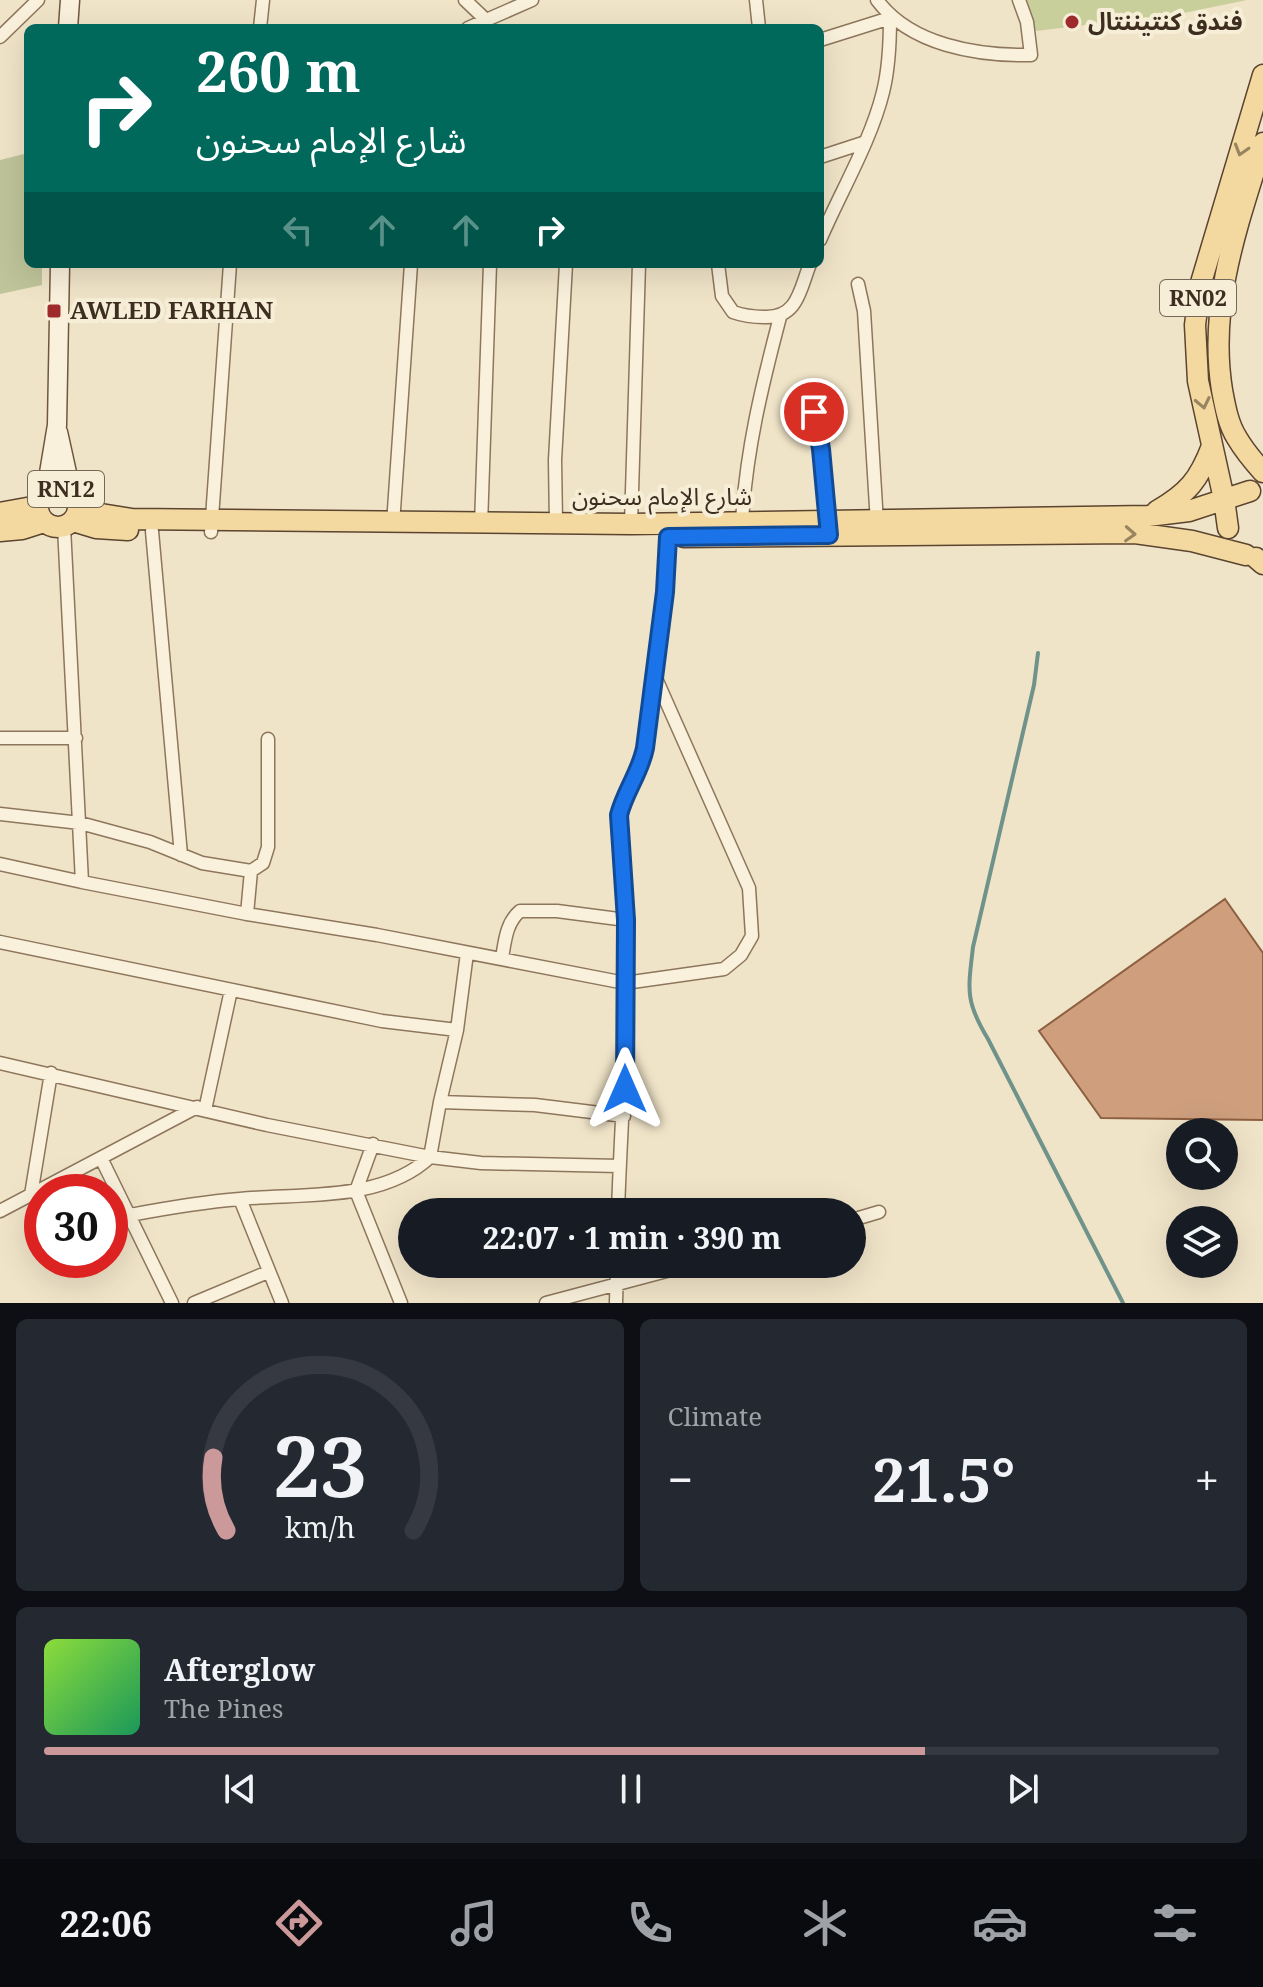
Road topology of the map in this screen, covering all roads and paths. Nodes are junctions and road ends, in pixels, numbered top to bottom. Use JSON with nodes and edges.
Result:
{"nodes":[{"id":1,"x":38,"y":0,"type":"edge"},
{"id":2,"x":70,"y":0,"type":"edge"},
{"id":3,"x":263,"y":0,"type":"edge"},
{"id":4,"x":465,"y":0,"type":"edge"},
{"id":5,"x":532,"y":0,"type":"edge"},
{"id":6,"x":756,"y":0,"type":"edge"},
{"id":7,"x":877,"y":0,"type":"edge"},
{"id":8,"x":1019,"y":0,"type":"edge"},
{"id":9,"x":890,"y":18,"type":"junction"},
{"id":10,"x":486,"y":20,"type":"junction"},
{"id":11,"x":68,"y":24,"type":"edge"},
{"id":12,"x":260,"y":24,"type":"edge"},
{"id":13,"x":477,"y":24,"type":"edge"},
{"id":14,"x":759,"y":24,"type":"edge"},
{"id":15,"x":0,"y":37,"type":"edge"},
{"id":16,"x":824,"y":39,"type":"edge"},
{"id":17,"x":1263,"y":75,"type":"edge"},
{"id":18,"x":863,"y":143,"type":"junction"},
{"id":19,"x":1263,"y":143,"type":"edge"},
{"id":20,"x":824,"y":156,"type":"edge"},
{"id":21,"x":824,"y":231,"type":"edge"},
{"id":22,"x":60,"y":268,"type":"edge"},
{"id":23,"x":230,"y":268,"type":"edge"},
{"id":24,"x":411,"y":268,"type":"edge"},
{"id":25,"x":490,"y":268,"type":"edge"},
{"id":26,"x":566,"y":268,"type":"edge"},
{"id":27,"x":639,"y":268,"type":"edge"},
{"id":28,"x":718,"y":268,"type":"edge"},
{"id":29,"x":808,"y":268,"type":"edge"},
{"id":30,"x":858,"y":284,"type":"dead end"},
{"id":31,"x":780,"y":317,"type":"junction"},
{"id":32,"x":814,"y":412,"type":"dead end"},
{"id":33,"x":57,"y":425,"type":"junction"},
{"id":34,"x":1212,"y":446,"type":"junction"},
{"id":35,"x":1263,"y":472,"type":"edge"},
{"id":36,"x":1256,"y":490,"type":"edge"},
{"id":37,"x":74,"y":495,"type":"junction"},
{"id":38,"x":1224,"y":499,"type":"junction"},
{"id":39,"x":53,"y":513,"type":"junction"},
{"id":40,"x":1148,"y":516,"type":"junction"},
{"id":41,"x":742,"y":522,"type":"junction"},
{"id":42,"x":556,"y":523,"type":"junction"},
{"id":43,"x":393,"y":524,"type":"junction"},
{"id":44,"x":631,"y":524,"type":"junction"},
{"id":45,"x":481,"y":525,"type":"junction"},
{"id":46,"x":211,"y":526,"type":"junction"},
{"id":47,"x":828,"y":528,"type":"junction"},
{"id":48,"x":877,"y":528,"type":"junction"},
{"id":49,"x":1228,"y":528,"type":"junction"},
{"id":50,"x":2,"y":529,"type":"edge"},
{"id":51,"x":152,"y":531,"type":"junction"},
{"id":52,"x":668,"y":537,"type":"junction"},
{"id":53,"x":1257,"y":559,"type":"edge"},
{"id":54,"x":654,"y":674,"type":"junction"},
{"id":55,"x":0,"y":738,"type":"edge"},
{"id":56,"x":76,"y":738,"type":"junction"},
{"id":57,"x":268,"y":739,"type":"dead end"},
{"id":58,"x":0,"y":814,"type":"edge"},
{"id":59,"x":80,"y":823,"type":"junction"},
{"id":60,"x":181,"y":855,"type":"junction"},
{"id":61,"x":0,"y":864,"type":"edge"},
{"id":62,"x":251,"y":871,"type":"junction"},
{"id":63,"x":82,"y":882,"type":"junction"},
{"id":64,"x":247,"y":914,"type":"junction"},
{"id":65,"x":626,"y":920,"type":"junction"},
{"id":66,"x":0,"y":942,"type":"edge"},
{"id":67,"x":467,"y":953,"type":"junction"},
{"id":68,"x":502,"y":958,"type":"junction"},
{"id":69,"x":625,"y":983,"type":"junction"},
{"id":70,"x":231,"y":990,"type":"junction"},
{"id":71,"x":457,"y":1030,"type":"junction"},
{"id":72,"x":0,"y":1063,"type":"edge"},
{"id":73,"x":51,"y":1073,"type":"junction"},
{"id":74,"x":440,"y":1102,"type":"junction"},
{"id":75,"x":201,"y":1109,"type":"junction"},
{"id":76,"x":624,"y":1116,"type":"junction"},
{"id":77,"x":373,"y":1144,"type":"junction"},
{"id":78,"x":430,"y":1157,"type":"junction"},
{"id":79,"x":101,"y":1158,"type":"junction"},
{"id":80,"x":619,"y":1166,"type":"junction"},
{"id":81,"x":34,"y":1174,"type":"edge"},
{"id":82,"x":71,"y":1174,"type":"edge"},
{"id":83,"x":356,"y":1191,"type":"junction"},
{"id":84,"x":618,"y":1198,"type":"edge"},
{"id":85,"x":24,"y":1199,"type":"edge"},
{"id":86,"x":240,"y":1199,"type":"junction"},
{"id":87,"x":0,"y":1211,"type":"edge"},
{"id":88,"x":879,"y":1212,"type":"dead end"},
{"id":89,"x":130,"y":1215,"type":"junction"},
{"id":90,"x":866,"y":1216,"type":"edge"},
{"id":91,"x":268,"y":1272,"type":"junction"},
{"id":92,"x":616,"y":1278,"type":"edge"},
{"id":93,"x":642,"y":1278,"type":"edge"},
{"id":94,"x":616,"y":1285,"type":"junction"},
{"id":95,"x":172,"y":1303,"type":"edge"},
{"id":96,"x":194,"y":1303,"type":"edge"},
{"id":97,"x":282,"y":1303,"type":"edge"},
{"id":98,"x":401,"y":1303,"type":"edge"},
{"id":99,"x":546,"y":1303,"type":"edge"},
{"id":100,"x":616,"y":1303,"type":"edge"}],
"edges":[{"from":1,"to":15,"type":"street"},
{"from":2,"to":11,"type":"street"},
{"from":3,"to":12,"type":"street"},
{"from":4,"to":10,"type":"street"},
{"from":5,"to":10,"type":"street"},
{"from":6,"to":14,"type":"street"},
{"from":7,"to":9,"type":"street"},
{"from":8,"to":9,"type":"street"},
{"from":9,"to":16,"type":"street"},
{"from":9,"to":18,"type":"street"},
{"from":10,"to":13,"type":"street"},
{"from":17,"to":34,"type":"main road","number":"RN02","one_way":true},
{"from":18,"to":20,"type":"street"},
{"from":18,"to":21,"type":"street"},
{"from":19,"to":35,"type":"main road","number":"RN02"},
{"from":22,"to":33,"type":"street"},
{"from":23,"to":46,"type":"street"},
{"from":24,"to":43,"type":"street"},
{"from":25,"to":45,"type":"street"},
{"from":26,"to":42,"type":"street"},
{"from":27,"to":44,"type":"street"},
{"from":28,"to":31,"type":"street"},
{"from":29,"to":31,"type":"street"},
{"from":30,"to":48,"type":"street"},
{"from":31,"to":41,"type":"street"},
{"from":32,"to":47,"type":"street"},
{"from":33,"to":37,"type":"street"},
{"from":33,"to":39,"type":"street"},
{"from":34,"to":38,"type":"main road","number":"RN02"},
{"from":34,"to":40,"type":"main road"},
{"from":36,"to":38,"type":"main road","name":"شارع الإمام سحنون","number":"RN12"},
{"from":36,"to":49,"type":"main road","number":"RN12"},
{"from":37,"to":39,"type":"main road","number":"RN12"},
{"from":37,"to":39,"type":"main road","number":"RN12"},
{"from":37,"to":46,"type":"main road","name":"شارع الإمام سحنون","number":"RN12"},
{"from":38,"to":40,"type":"main road","name":"شارع الإمام سحنون","number":"RN12"},
{"from":38,"to":49,"type":"main road","number":"RN02"},
{"from":39,"to":50,"type":"main road","name":"شارع الإمام سحنون","number":"RN12"},
{"from":39,"to":51,"type":"main road","name":"شارع الإمام سحنون","number":"RN12"},
{"from":39,"to":56,"type":"street"},
{"from":40,"to":48,"type":"main road","name":"شارع الإمام سحنون","number":"RN12"},
{"from":41,"to":44,"type":"main road","name":"شارع الإمام سحنون","number":"RN12"},
{"from":41,"to":47,"type":"main road","name":"شارع الإمام سحنون","number":"RN12"},
{"from":42,"to":44,"type":"main road","name":"شارع الإمام سحنون","number":"RN12"},
{"from":42,"to":45,"type":"main road","name":"شارع الإمام سحنون","number":"RN12"},
{"from":43,"to":45,"type":"main road","name":"شارع الإمام سحنون","number":"RN12"},
{"from":43,"to":46,"type":"main road","name":"شارع الإمام سحنون","number":"RN12"},
{"from":46,"to":51,"type":"main road","name":"شارع الإمام سحنون","number":"RN12"},
{"from":46,"to":52,"type":"main road","name":"شارع الإمام سحنون","number":"RN12"},
{"from":47,"to":48,"type":"main road","name":"شارع الإمام سحنون","number":"RN12"},
{"from":47,"to":52,"type":"main road","name":"شارع الإمام سحنون","number":"RN12"},
{"from":48,"to":53,"type":"main road","name":"شارع الإمام سحنون","number":"RN12","one_way":true},
{"from":49,"to":53,"type":"main road","number":"RN12"},
{"from":51,"to":60,"type":"street"},
{"from":52,"to":54,"type":"street"},
{"from":54,"to":65,"type":"street"},
{"from":54,"to":69,"type":"street"},
{"from":55,"to":56,"type":"street"},
{"from":56,"to":59,"type":"street"},
{"from":57,"to":62,"type":"street"},
{"from":58,"to":59,"type":"street"},
{"from":59,"to":60,"type":"street"},
{"from":59,"to":63,"type":"street"},
{"from":60,"to":62,"type":"street"},
{"from":61,"to":63,"type":"street"},
{"from":62,"to":64,"type":"street"},
{"from":63,"to":64,"type":"street"},
{"from":64,"to":67,"type":"street"},
{"from":65,"to":68,"type":"street"},
{"from":65,"to":69,"type":"street"},
{"from":66,"to":70,"type":"street"},
{"from":67,"to":68,"type":"street"},
{"from":67,"to":71,"type":"street"},
{"from":68,"to":69,"type":"street"},
{"from":69,"to":76,"type":"street"},
{"from":70,"to":71,"type":"street"},
{"from":70,"to":75,"type":"street"},
{"from":71,"to":74,"type":"street"},
{"from":72,"to":73,"type":"street"},
{"from":73,"to":75,"type":"street"},
{"from":73,"to":81,"type":"street"},
{"from":74,"to":76,"type":"street"},
{"from":74,"to":78,"type":"street"},
{"from":75,"to":77,"type":"street"},
{"from":75,"to":79,"type":"street"},
{"from":76,"to":80,"type":"street"},
{"from":77,"to":78,"type":"street"},
{"from":77,"to":83,"type":"street"},
{"from":78,"to":80,"type":"street"},
{"from":78,"to":83,"type":"street"},
{"from":79,"to":82,"type":"street"},
{"from":79,"to":89,"type":"street"},
{"from":80,"to":84,"type":"street"},
{"from":83,"to":86,"type":"street"},
{"from":83,"to":98,"type":"street"},
{"from":85,"to":87,"type":"street"},
{"from":86,"to":89,"type":"street"},
{"from":86,"to":91,"type":"street"},
{"from":88,"to":90,"type":"street"},
{"from":89,"to":95,"type":"street"},
{"from":91,"to":96,"type":"street"},
{"from":91,"to":97,"type":"street"},
{"from":92,"to":94,"type":"street"},
{"from":93,"to":94,"type":"street"},
{"from":94,"to":99,"type":"street"},
{"from":94,"to":100,"type":"street"}]}
